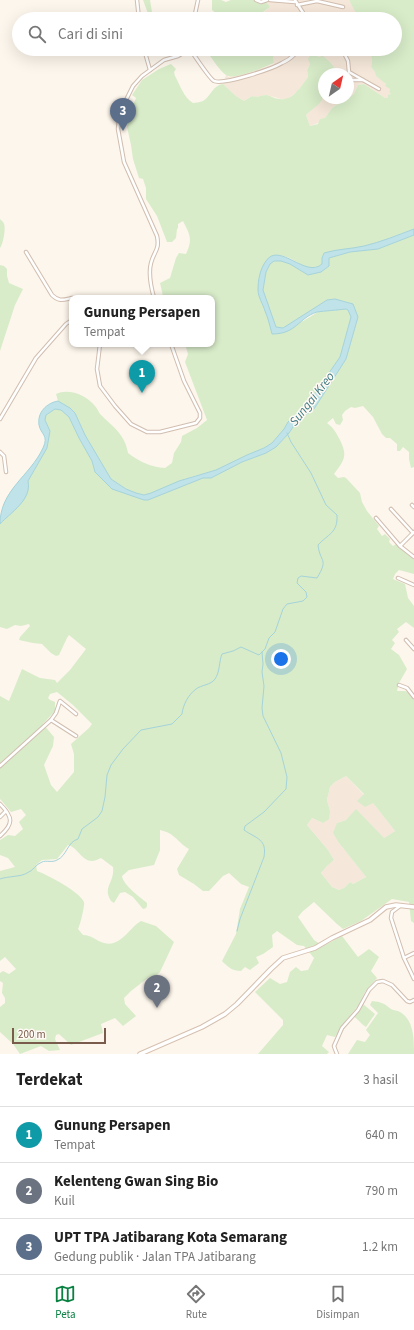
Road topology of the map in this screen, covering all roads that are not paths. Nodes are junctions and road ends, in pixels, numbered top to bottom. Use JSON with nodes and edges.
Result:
{"nodes":[{"id":1,"x":137,"y":0,"type":"edge"},
{"id":2,"x":198,"y":0,"type":"edge"},
{"id":3,"x":256,"y":0,"type":"edge"},
{"id":4,"x":268,"y":0,"type":"edge"},
{"id":5,"x":295,"y":1,"type":"edge"},
{"id":6,"x":297,"y":6,"type":"junction"},
{"id":7,"x":343,"y":7,"type":"dead end"},
{"id":8,"x":138,"y":12,"type":"edge"},
{"id":9,"x":195,"y":12,"type":"edge"},
{"id":10,"x":302,"y":12,"type":"edge"},
{"id":11,"x":146,"y":56,"type":"edge"},
{"id":12,"x":178,"y":56,"type":"edge"},
{"id":13,"x":195,"y":56,"type":"edge"},
{"id":14,"x":293,"y":56,"type":"edge"},
{"id":15,"x":346,"y":56,"type":"edge"},
{"id":16,"x":150,"y":70,"type":"junction"},
{"id":17,"x":354,"y":80,"type":"edge"},
{"id":18,"x":363,"y":80,"type":"junction"},
{"id":19,"x":379,"y":90,"type":"dead end"},
{"id":20,"x":26,"y":252,"type":"dead end"},
{"id":21,"x":153,"y":295,"type":"edge"},
{"id":22,"x":69,"y":299,"type":"edge"},
{"id":23,"x":69,"y":322,"type":"edge"},
{"id":24,"x":100,"y":347,"type":"edge"},
{"id":25,"x":172,"y":347,"type":"edge"},
{"id":26,"x":0,"y":419,"type":"edge"},
{"id":27,"x":0,"y":452,"type":"edge"},
{"id":28,"x":6,"y":472,"type":"dead end"},
{"id":29,"x":391,"y":509,"type":"dead end"},
{"id":30,"x":376,"y":518,"type":"dead end"},
{"id":31,"x":413,"y":532,"type":"edge"},
{"id":32,"x":400,"y":546,"type":"junction"},
{"id":33,"x":414,"y":557,"type":"edge"},
{"id":34,"x":398,"y":578,"type":"dead end"},
{"id":35,"x":414,"y":585,"type":"edge"},
{"id":36,"x":406,"y":640,"type":"dead end"},
{"id":37,"x":414,"y":649,"type":"edge"},
{"id":38,"x":399,"y":685,"type":"dead end"},
{"id":39,"x":414,"y":697,"type":"edge"},
{"id":40,"x":76,"y":714,"type":"dead end"},
{"id":41,"x":51,"y":720,"type":"junction"},
{"id":42,"x":76,"y":736,"type":"dead end"},
{"id":43,"x":0,"y":766,"type":"edge"},
{"id":44,"x":0,"y":804,"type":"edge"},
{"id":45,"x":6,"y":811,"type":"junction"},
{"id":46,"x":0,"y":817,"type":"edge"},
{"id":47,"x":0,"y":836,"type":"edge"},
{"id":48,"x":400,"y":905,"type":"junction"},
{"id":49,"x":414,"y":907,"type":"edge"},
{"id":50,"x":414,"y":953,"type":"edge"},
{"id":51,"x":404,"y":958,"type":"junction"},
{"id":52,"x":414,"y":979,"type":"edge"},
{"id":53,"x":414,"y":1000,"type":"edge"},
{"id":54,"x":148,"y":1053,"type":"edge"},
{"id":55,"x":140,"y":1054,"type":"edge"},
{"id":56,"x":337,"y":1054,"type":"edge"}],
"edges":[{"from":1,"to":8,"type":"street"},
{"from":2,"to":9,"type":"street"},
{"from":3,"to":4,"type":"street"},
{"from":4,"to":5,"type":"street"},
{"from":5,"to":6,"type":"street"},
{"from":6,"to":7,"type":"street"},
{"from":6,"to":10,"type":"street"},
{"from":11,"to":16,"type":"street"},
{"from":12,"to":16,"type":"street"},
{"from":13,"to":14,"type":"street"},
{"from":15,"to":18,"type":"street"},
{"from":16,"to":21,"type":"street"},
{"from":17,"to":18,"type":"street"},
{"from":18,"to":19,"type":"street"},
{"from":20,"to":22,"type":"street"},
{"from":23,"to":26,"type":"street"},
{"from":24,"to":25,"type":"street"},
{"from":27,"to":28,"type":"street"},
{"from":29,"to":31,"type":"street"},
{"from":30,"to":32,"type":"street"},
{"from":31,"to":32,"type":"street"},
{"from":32,"to":33,"type":"street"},
{"from":34,"to":35,"type":"street"},
{"from":36,"to":37,"type":"street"},
{"from":38,"to":39,"type":"street"},
{"from":40,"to":41,"type":"street"},
{"from":41,"to":42,"type":"street"},
{"from":41,"to":43,"type":"street"},
{"from":44,"to":45,"type":"street"},
{"from":45,"to":46,"type":"street"},
{"from":45,"to":47,"type":"street"},
{"from":48,"to":49,"type":"main road"},
{"from":48,"to":51,"type":"street"},
{"from":48,"to":54,"type":"main road"},
{"from":50,"to":51,"type":"street"},
{"from":51,"to":52,"type":"street"},
{"from":53,"to":56,"type":"street"},
{"from":54,"to":55,"type":"main road"}]}
